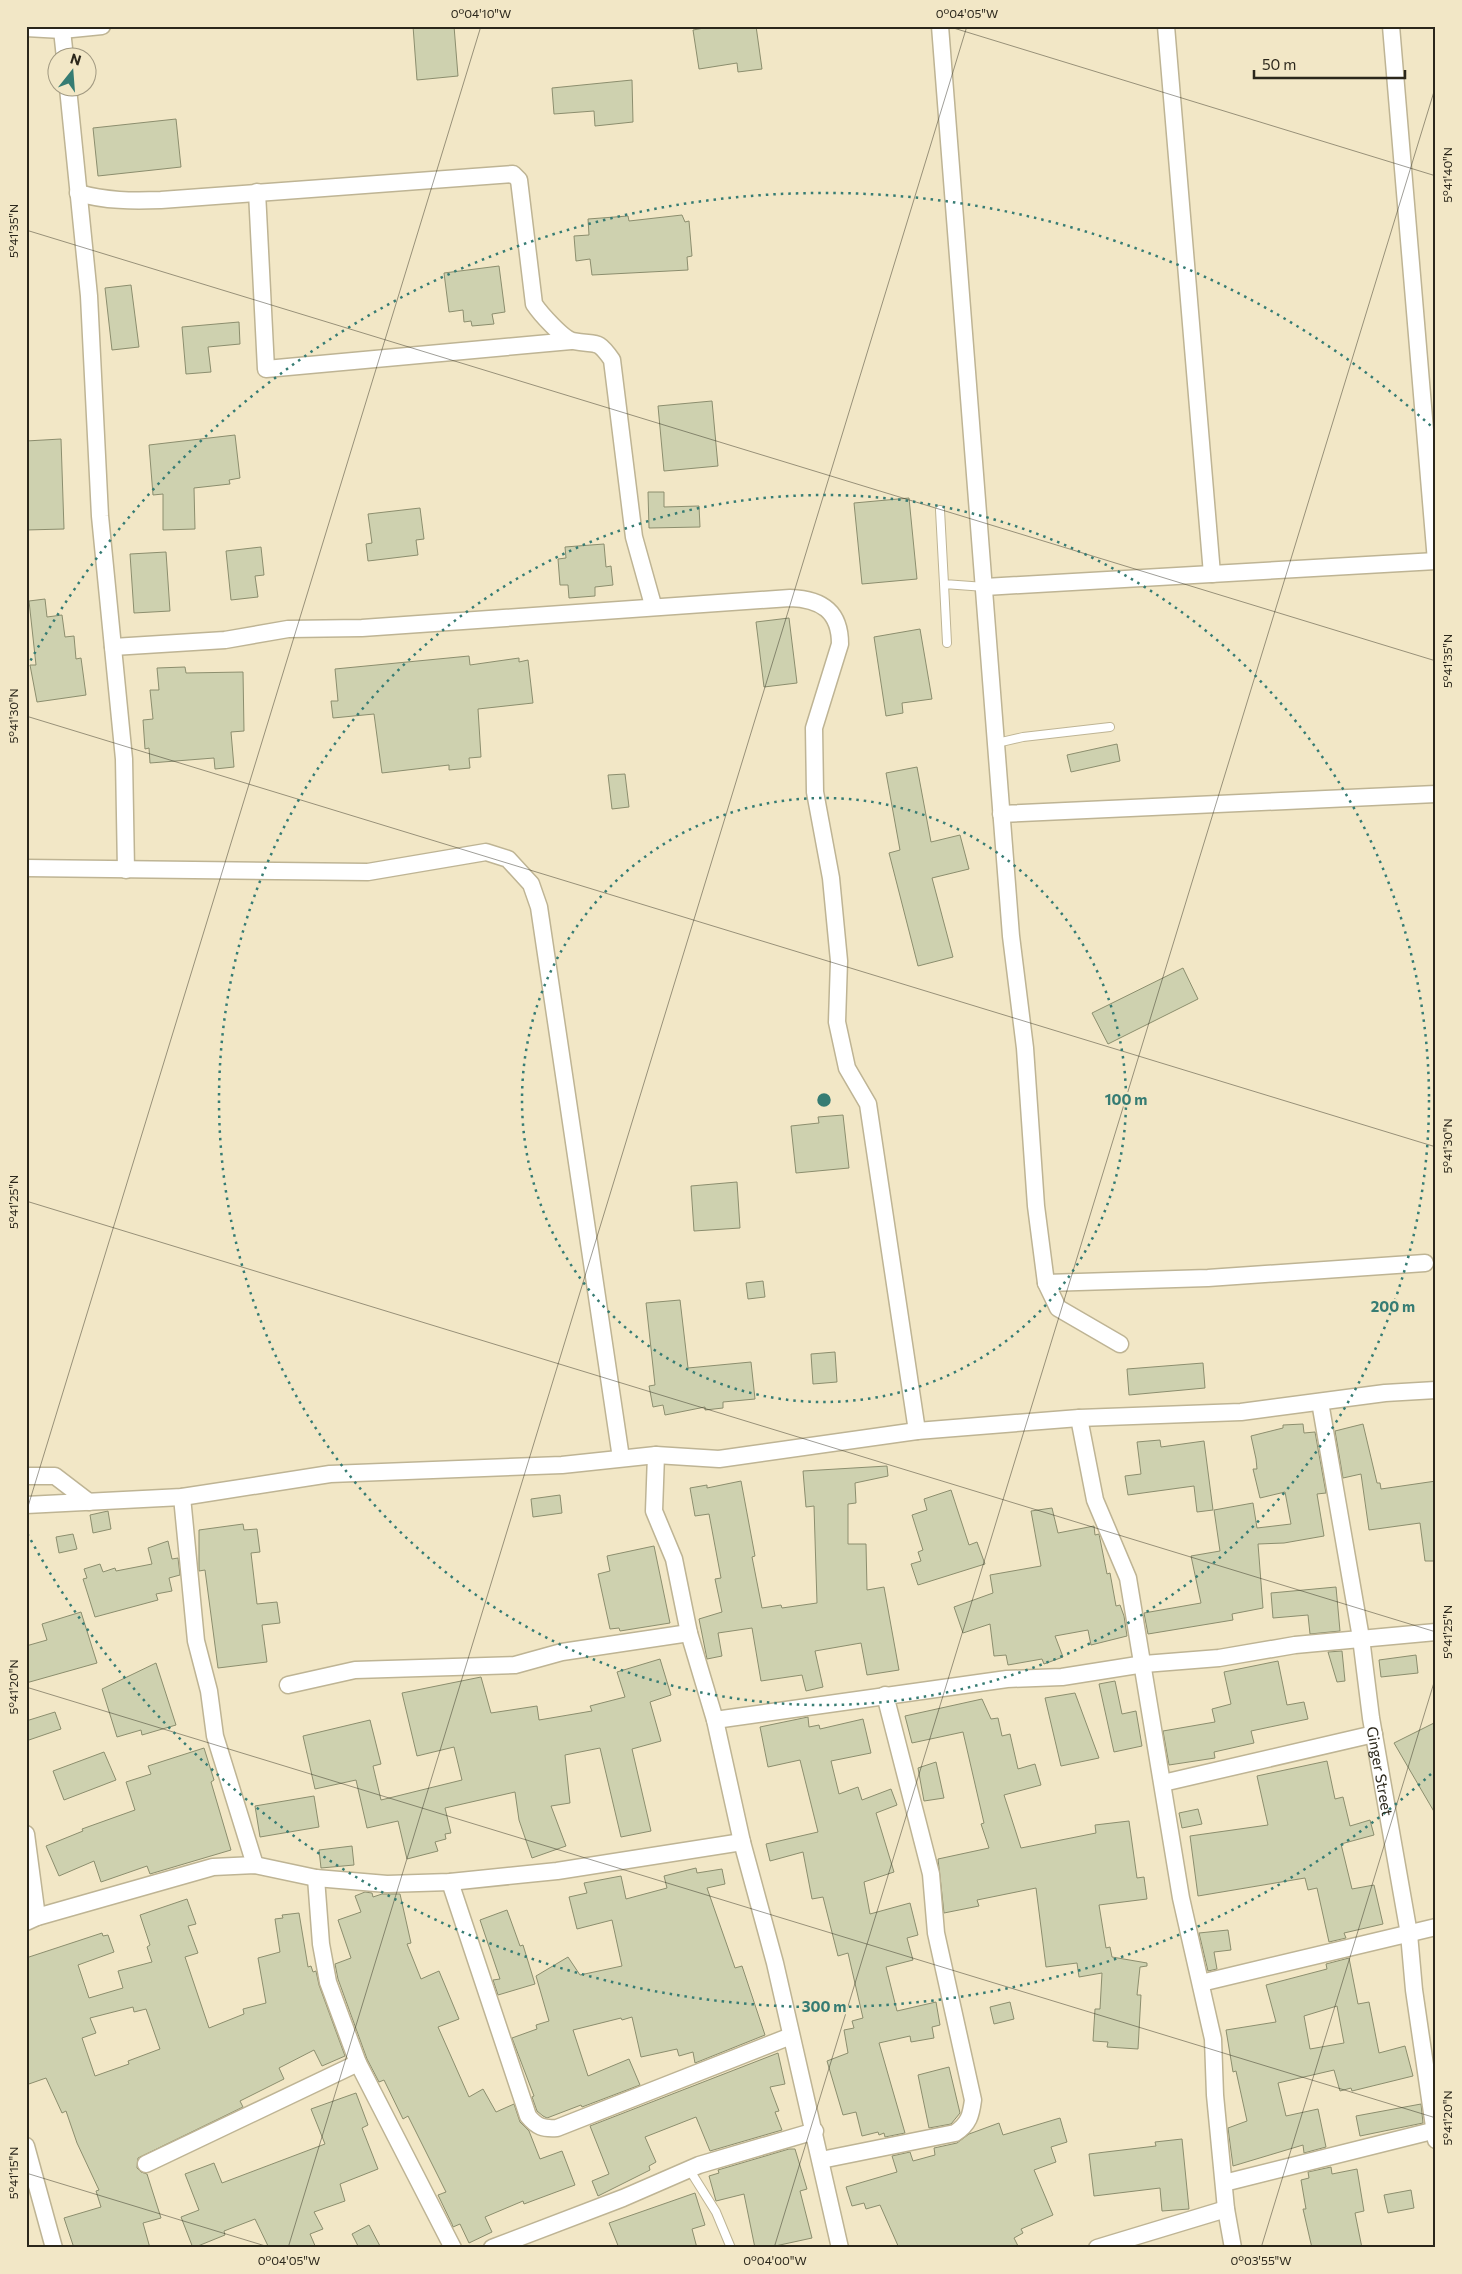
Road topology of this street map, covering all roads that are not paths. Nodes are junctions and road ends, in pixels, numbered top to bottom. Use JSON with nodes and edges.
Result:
{"nodes":[{"id":1,"x":102,"y":26,"type":"edge"},
{"id":2,"x":940,"y":26,"type":"edge"},
{"id":3,"x":1166,"y":26,"type":"edge"},
{"id":4,"x":1391,"y":26,"type":"edge"},
{"id":5,"x":26,"y":28,"type":"edge"},
{"id":6,"x":62,"y":30,"type":"junction"},
{"id":7,"x":64,"y":48,"type":"edge"},
{"id":8,"x":69,"y":98,"type":"edge"},
{"id":9,"x":257,"y":192,"type":"junction"},
{"id":10,"x":78,"y":193,"type":"junction"},
{"id":11,"x":571,"y":341,"type":"junction"},
{"id":12,"x":940,"y":510,"type":"dead end"},
{"id":13,"x":1436,"y":562,"type":"edge"},
{"id":14,"x":1212,"y":574,"type":"junction"},
{"id":15,"x":944,"y":584,"type":"junction"},
{"id":16,"x":986,"y":587,"type":"junction"},
{"id":17,"x":653,"y":605,"type":"junction"},
{"id":18,"x":947,"y":643,"type":"dead end"},
{"id":19,"x":113,"y":647,"type":"junction"},
{"id":20,"x":1110,"y":727,"type":"dead end"},
{"id":21,"x":997,"y":743,"type":"junction"},
{"id":22,"x":1436,"y":794,"type":"edge"},
{"id":23,"x":1002,"y":814,"type":"junction"},
{"id":24,"x":26,"y":868,"type":"edge"},
{"id":25,"x":126,"y":870,"type":"junction"},
{"id":26,"x":1424,"y":1263,"type":"dead end"},
{"id":27,"x":1046,"y":1283,"type":"junction"},
{"id":28,"x":1120,"y":1344,"type":"dead end"},
{"id":29,"x":1436,"y":1390,"type":"edge"},
{"id":30,"x":1320,"y":1402,"type":"junction"},
{"id":31,"x":1079,"y":1418,"type":"junction"},
{"id":32,"x":917,"y":1431,"type":"junction"},
{"id":33,"x":656,"y":1455,"type":"junction"},
{"id":34,"x":621,"y":1458,"type":"junction"},
{"id":35,"x":26,"y":1476,"type":"edge"},
{"id":36,"x":182,"y":1497,"type":"junction"},
{"id":37,"x":89,"y":1502,"type":"junction"},
{"id":38,"x":26,"y":1505,"type":"edge"},
{"id":39,"x":1436,"y":1632,"type":"edge"},
{"id":40,"x":689,"y":1634,"type":"junction"},
{"id":41,"x":1362,"y":1638,"type":"junction"},
{"id":42,"x":1144,"y":1664,"type":"junction"},
{"id":43,"x":288,"y":1685,"type":"dead end"},
{"id":44,"x":885,"y":1695,"type":"junction"},
{"id":45,"x":715,"y":1720,"type":"junction"},
{"id":46,"x":1374,"y":1734,"type":"junction"},
{"id":47,"x":1163,"y":1784,"type":"junction"},
{"id":48,"x":26,"y":1834,"type":"edge"},
{"id":49,"x":742,"y":1842,"type":"junction"},
{"id":50,"x":255,"y":1865,"type":"junction"},
{"id":51,"x":316,"y":1878,"type":"junction"},
{"id":52,"x":450,"y":1882,"type":"junction"},
{"id":53,"x":32,"y":1920,"type":"edge"},
{"id":54,"x":1436,"y":1927,"type":"edge"},
{"id":55,"x":1408,"y":1934,"type":"junction"},
{"id":56,"x":1201,"y":1983,"type":"junction"},
{"id":57,"x":790,"y":2036,"type":"junction"},
{"id":58,"x":358,"y":2063,"type":"junction"},
{"id":59,"x":815,"y":2131,"type":"junction"},
{"id":60,"x":1435,"y":2133,"type":"edge"},
{"id":61,"x":26,"y":2146,"type":"edge"},
{"id":62,"x":821,"y":2160,"type":"junction"},
{"id":63,"x":146,"y":2164,"type":"dead end"},
{"id":64,"x":689,"y":2169,"type":"junction"},
{"id":65,"x":1224,"y":2183,"type":"junction"},
{"id":66,"x":1226,"y":2210,"type":"junction"},
{"id":67,"x":54,"y":2248,"type":"edge"},
{"id":68,"x":453,"y":2248,"type":"edge"},
{"id":69,"x":492,"y":2248,"type":"edge"},
{"id":70,"x":731,"y":2248,"type":"edge"},
{"id":71,"x":840,"y":2248,"type":"edge"},
{"id":72,"x":1097,"y":2248,"type":"edge"},
{"id":73,"x":1233,"y":2248,"type":"edge"}],
"edges":[{"from":1,"to":6,"type":"street"},
{"from":2,"to":16,"type":"street"},
{"from":3,"to":14,"type":"street"},
{"from":4,"to":13,"type":"street"},
{"from":5,"to":6,"type":"street"},
{"from":6,"to":7,"type":"street"},
{"from":8,"to":10,"type":"street"},
{"from":9,"to":10,"type":"street"},
{"from":9,"to":11,"type":"street"},
{"from":9,"to":11,"type":"street"},
{"from":10,"to":19,"type":"street"},
{"from":11,"to":17,"type":"street"},
{"from":12,"to":15,"type":"lane"},
{"from":13,"to":14,"type":"street"},
{"from":14,"to":16,"type":"street"},
{"from":15,"to":16,"type":"lane"},
{"from":15,"to":18,"type":"lane"},
{"from":16,"to":21,"type":"street"},
{"from":17,"to":19,"type":"street"},
{"from":17,"to":32,"type":"street"},
{"from":19,"to":25,"type":"street"},
{"from":20,"to":21,"type":"lane"},
{"from":21,"to":23,"type":"street"},
{"from":22,"to":23,"type":"street"},
{"from":23,"to":27,"type":"street"},
{"from":24,"to":25,"type":"street"},
{"from":25,"to":34,"type":"street"},
{"from":26,"to":27,"type":"street"},
{"from":27,"to":28,"type":"street"},
{"from":29,"to":30,"type":"street"},
{"from":30,"to":31,"type":"street"},
{"from":30,"to":41,"type":"street","name":"Ginger Street"},
{"from":31,"to":32,"type":"street"},
{"from":31,"to":42,"type":"street"},
{"from":32,"to":33,"type":"street"},
{"from":33,"to":34,"type":"street"},
{"from":33,"to":40,"type":"street"},
{"from":34,"to":36,"type":"street"},
{"from":35,"to":37,"type":"street"},
{"from":36,"to":37,"type":"street"},
{"from":36,"to":50,"type":"street"},
{"from":37,"to":38,"type":"street"},
{"from":39,"to":41,"type":"street"},
{"from":40,"to":43,"type":"street"},
{"from":40,"to":45,"type":"street"},
{"from":41,"to":42,"type":"street"},
{"from":41,"to":46,"type":"street","name":"Ginger Street"},
{"from":42,"to":44,"type":"street"},
{"from":42,"to":47,"type":"street"},
{"from":44,"to":45,"type":"street"},
{"from":44,"to":62,"type":"street"},
{"from":45,"to":49,"type":"street"},
{"from":46,"to":47,"type":"street"},
{"from":46,"to":55,"type":"street","name":"Ginger Street"},
{"from":47,"to":56,"type":"street"},
{"from":48,"to":53,"type":"street"},
{"from":49,"to":52,"type":"street"},
{"from":49,"to":57,"type":"street"},
{"from":50,"to":51,"type":"street"},
{"from":50,"to":53,"type":"street"},
{"from":51,"to":52,"type":"street"},
{"from":51,"to":58,"type":"street"},
{"from":52,"to":57,"type":"street"},
{"from":54,"to":55,"type":"street"},
{"from":55,"to":56,"type":"street"},
{"from":55,"to":60,"type":"street","name":"Ginger Street"},
{"from":56,"to":65,"type":"street"},
{"from":57,"to":59,"type":"street"},
{"from":58,"to":63,"type":"street"},
{"from":58,"to":68,"type":"street"},
{"from":59,"to":62,"type":"street"},
{"from":59,"to":64,"type":"street"},
{"from":60,"to":65,"type":"street"},
{"from":61,"to":67,"type":"street"},
{"from":62,"to":71,"type":"street"},
{"from":64,"to":69,"type":"street"},
{"from":64,"to":70,"type":"lane"},
{"from":65,"to":66,"type":"street"},
{"from":66,"to":72,"type":"street"},
{"from":66,"to":73,"type":"street"}]}
